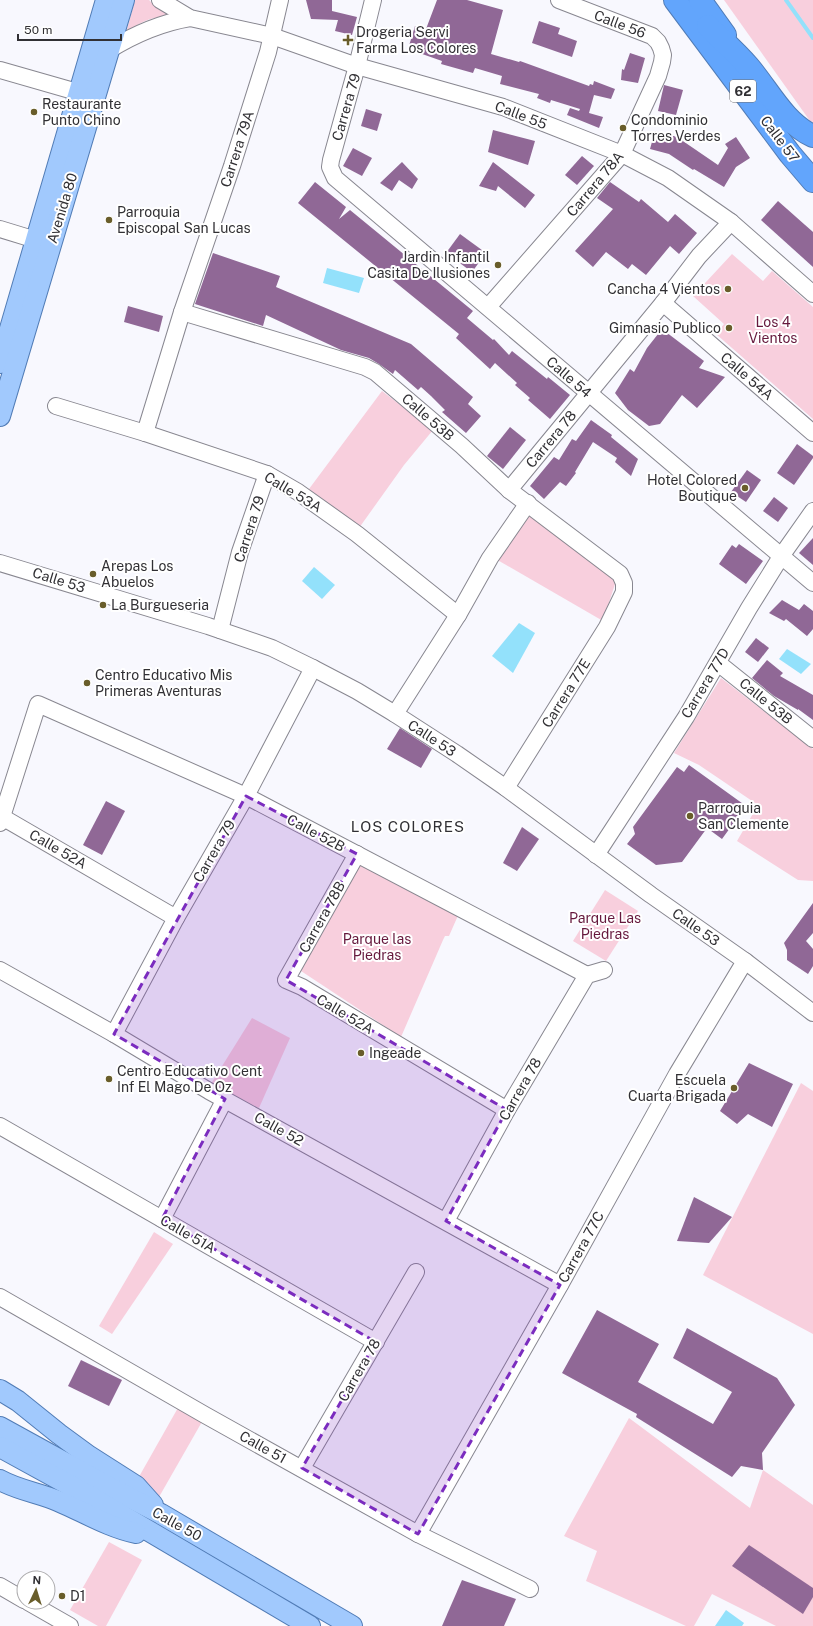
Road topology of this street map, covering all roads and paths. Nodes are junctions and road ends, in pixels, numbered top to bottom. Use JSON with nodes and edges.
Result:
{"nodes":[{"id":1,"x":106,"y":0,"type":"edge"},
{"id":2,"x":124,"y":0,"type":"edge"},
{"id":3,"x":160,"y":0,"type":"edge"},
{"id":4,"x":280,"y":0,"type":"edge"},
{"id":5,"x":373,"y":0,"type":"edge"},
{"id":6,"x":558,"y":0,"type":"edge"},
{"id":7,"x":675,"y":0,"type":"edge"},
{"id":8,"x":680,"y":0,"type":"edge"},
{"id":9,"x":700,"y":0,"type":"edge"},
{"id":10,"x":190,"y":18,"type":"junction"},
{"id":11,"x":272,"y":36,"type":"junction"},
{"id":12,"x":658,"y":42,"type":"joint"},
{"id":13,"x":109,"y":50,"type":"junction"},
{"id":14,"x":357,"y":66,"type":"junction"},
{"id":15,"x":748,"y":66,"type":"junction"},
{"id":16,"x":0,"y":70,"type":"edge"},
{"id":17,"x":87,"y":95,"type":"junction"},
{"id":18,"x":813,"y":136,"type":"edge"},
{"id":19,"x":622,"y":154,"type":"junction"},
{"id":20,"x":330,"y":167,"type":"joint"},
{"id":21,"x":813,"y":182,"type":"edge"},
{"id":22,"x":730,"y":222,"type":"junction"},
{"id":23,"x":0,"y":229,"type":"edge"},
{"id":24,"x":36,"y":240,"type":"junction"},
{"id":25,"x":813,"y":294,"type":"edge"},
{"id":26,"x":663,"y":303,"type":"junction"},
{"id":27,"x":488,"y":307,"type":"junction"},
{"id":28,"x":182,"y":312,"type":"junction"},
{"id":29,"x":0,"y":363,"type":"edge"},
{"id":30,"x":589,"y":394,"type":"junction"},
{"id":31,"x":56,"y":406,"type":"dead end"},
{"id":32,"x":0,"y":416,"type":"edge"},
{"id":33,"x":146,"y":433,"type":"junction"},
{"id":34,"x":813,"y":434,"type":"edge"},
{"id":35,"x":267,"y":474,"type":"junction"},
{"id":36,"x":509,"y":490,"type":"junction"},
{"id":37,"x":528,"y":503,"type":"junction"},
{"id":38,"x":813,"y":511,"type":"edge"},
{"id":39,"x":782,"y":555,"type":"junction"},
{"id":40,"x":0,"y":562,"type":"edge"},
{"id":41,"x":813,"y":583,"type":"edge"},
{"id":42,"x":622,"y":596,"type":"joint"},
{"id":43,"x":458,"y":615,"type":"junction"},
{"id":44,"x":220,"y":630,"type":"junction"},
{"id":45,"x":718,"y":663,"type":"junction"},
{"id":46,"x":313,"y":668,"type":"junction"},
{"id":47,"x":395,"y":714,"type":"junction"},
{"id":48,"x":813,"y":739,"type":"edge"},
{"id":49,"x":506,"y":788,"type":"junction"},
{"id":50,"x":246,"y":796,"type":"junction"},
{"id":51,"x":1,"y":820,"type":"edge"},
{"id":52,"x":356,"y":854,"type":"junction"},
{"id":53,"x":596,"y":855,"type":"junction"},
{"id":54,"x":176,"y":918,"type":"junction"},
{"id":55,"x":745,"y":961,"type":"junction"},
{"id":56,"x":0,"y":970,"type":"edge"},
{"id":57,"x":604,"y":970,"type":"dead end"},
{"id":58,"x":587,"y":975,"type":"junction"},
{"id":59,"x":286,"y":980,"type":"joint"},
{"id":60,"x":813,"y":1013,"type":"edge"},
{"id":61,"x":114,"y":1034,"type":"junction"},
{"id":62,"x":225,"y":1099,"type":"junction"},
{"id":63,"x":507,"y":1110,"type":"junction"},
{"id":64,"x":0,"y":1126,"type":"edge"},
{"id":65,"x":162,"y":1219,"type":"junction"},
{"id":66,"x":446,"y":1221,"type":"junction"},
{"id":67,"x":416,"y":1272,"type":"dead end"},
{"id":68,"x":560,"y":1285,"type":"junction"},
{"id":69,"x":0,"y":1297,"type":"edge"},
{"id":70,"x":376,"y":1342,"type":"junction"},
{"id":71,"x":0,"y":1390,"type":"edge"},
{"id":72,"x":0,"y":1427,"type":"edge"},
{"id":73,"x":0,"y":1447,"type":"edge"},
{"id":74,"x":302,"y":1468,"type":"junction"},
{"id":75,"x":0,"y":1480,"type":"edge"},
{"id":76,"x":96,"y":1490,"type":"junction"},
{"id":77,"x":161,"y":1514,"type":"junction"},
{"id":78,"x":418,"y":1534,"type":"junction"},
{"id":79,"x":160,"y":1539,"type":"junction"},
{"id":80,"x":0,"y":1586,"type":"edge"},
{"id":81,"x":530,"y":1590,"type":"dead end"},
{"id":82,"x":16,"y":1595,"type":"edge"},
{"id":83,"x":42,"y":1610,"type":"edge"},
{"id":84,"x":70,"y":1626,"type":"edge"},
{"id":85,"x":310,"y":1626,"type":"edge"},
{"id":86,"x":352,"y":1626,"type":"edge"}],
"edges":[{"from":1,"to":17,"type":"main road","name":"Avenida 80"},
{"from":2,"to":13,"type":"main road","name":"Avenida 80"},
{"from":3,"to":10,"type":"street","name":"Calle 55"},
{"from":4,"to":11,"type":"street","name":"Carrera 79A"},
{"from":5,"to":14,"type":"street","name":"Carrera 79"},
{"from":6,"to":12,"type":"street","name":"Calle 56"},
{"from":7,"to":21,"type":"highway","name":"Calle 57","number":"62"},
{"from":8,"to":15,"type":"highway"},
{"from":9,"to":15,"type":"highway"},
{"from":10,"to":11,"type":"street","name":"Calle 55"},
{"from":10,"to":13,"type":"street","name":"Calle 55"},
{"from":11,"to":14,"type":"street","name":"Calle 55"},
{"from":11,"to":28,"type":"street","name":"Carrera 79A"},
{"from":12,"to":19,"type":"street","name":"Carrera 78A"},
{"from":13,"to":17,"type":"main road","name":"Avenida 80"},
{"from":14,"to":19,"type":"street","name":"Calle 55"},
{"from":14,"to":20,"type":"street","name":"Carrera 79"},
{"from":15,"to":18,"type":"highway"},
{"from":16,"to":17,"type":"street"},
{"from":17,"to":24,"type":"main road","name":"Avenida 80"},
{"from":17,"to":32,"type":"main road","name":"Avenida 80"},
{"from":19,"to":22,"type":"street","name":"Calle 55"},
{"from":19,"to":27,"type":"street","name":"Carrera 78A"},
{"from":20,"to":27,"type":"street","name":"Calle 54"},
{"from":22,"to":25,"type":"street","name":"Calle 55"},
{"from":22,"to":26,"type":"street","name":"Carrera 78"},
{"from":23,"to":24,"type":"street"},
{"from":24,"to":29,"type":"main road","name":"Avenida 80"},
{"from":26,"to":30,"type":"street","name":"Carrera 78"},
{"from":26,"to":34,"type":"street","name":"Calle 54A"},
{"from":27,"to":30,"type":"street","name":"Calle 54"},
{"from":28,"to":33,"type":"street","name":"Carrera 79A"},
{"from":28,"to":36,"type":"street","name":"Calle 53B"},
{"from":30,"to":36,"type":"street","name":"Carrera 78"},
{"from":30,"to":39,"type":"street","name":"Calle 54"},
{"from":31,"to":33,"type":"street","name":"Calle 53A"},
{"from":33,"to":35,"type":"street","name":"Calle 53A"},
{"from":35,"to":43,"type":"street","name":"Calle 53A"},
{"from":35,"to":44,"type":"street","name":"Carrera 79"},
{"from":36,"to":37,"type":"street","name":"Calle 53B"},
{"from":37,"to":42,"type":"street","name":"Calle 53B"},
{"from":37,"to":43,"type":"street"},
{"from":38,"to":39,"type":"street","name":"Carrera 77D"},
{"from":39,"to":41,"type":"street","name":"Calle 54"},
{"from":39,"to":45,"type":"street","name":"Carrera 77D"},
{"from":40,"to":44,"type":"street","name":"Calle 53"},
{"from":42,"to":49,"type":"street","name":"Carrera 77E"},
{"from":43,"to":47,"type":"street"},
{"from":44,"to":46,"type":"street","name":"Calle 53"},
{"from":45,"to":48,"type":"street","name":"Calle 53B"},
{"from":45,"to":53,"type":"street","name":"Carrera 77D"},
{"from":46,"to":47,"type":"street","name":"Calle 53"},
{"from":46,"to":50,"type":"street","name":"Carrera 79"},
{"from":47,"to":49,"type":"street","name":"Calle 53"},
{"from":49,"to":53,"type":"street","name":"Calle 53"},
{"from":50,"to":51,"type":"street","name":"Calle 52B"},
{"from":50,"to":52,"type":"street","name":"Calle 52B"},
{"from":50,"to":54,"type":"street","name":"Carrera 79"},
{"from":51,"to":54,"type":"street","name":"Calle 52A"},
{"from":52,"to":58,"type":"street","name":"Calle 52B"},
{"from":52,"to":59,"type":"street","name":"Carrera 78B"},
{"from":53,"to":55,"type":"street","name":"Calle 53"},
{"from":54,"to":61,"type":"street","name":"Carrera 79"},
{"from":55,"to":60,"type":"street","name":"Calle 53"},
{"from":55,"to":68,"type":"street","name":"Carrera 77C"},
{"from":56,"to":61,"type":"street","name":"Calle 52"},
{"from":57,"to":58,"type":"street"},
{"from":58,"to":63,"type":"street","name":"Carrera 78"},
{"from":59,"to":63,"type":"street","name":"Calle 52A"},
{"from":61,"to":62,"type":"street","name":"Calle 52"},
{"from":62,"to":65,"type":"street"},
{"from":62,"to":66,"type":"street","name":"Calle 52"},
{"from":63,"to":66,"type":"street","name":"Carrera 78"},
{"from":64,"to":65,"type":"street","name":"Calle 51A"},
{"from":65,"to":70,"type":"street","name":"Calle 51A"},
{"from":66,"to":68,"type":"street","name":"Calle 52"},
{"from":67,"to":70,"type":"street","name":"Carrera 78"},
{"from":68,"to":78,"type":"street","name":"Carrera 77C"},
{"from":69,"to":74,"type":"street","name":"Calle 51"},
{"from":70,"to":74,"type":"street","name":"Carrera 78"},
{"from":71,"to":77,"type":"main road"},
{"from":72,"to":76,"type":"main road","name":"Calle 50"},
{"from":73,"to":76,"type":"main road","name":"Calle 50"},
{"from":74,"to":78,"type":"street","name":"Calle 51"},
{"from":75,"to":79,"type":"main road"},
{"from":76,"to":77,"type":"main road","name":"Calle 50"},
{"from":76,"to":79,"type":"main road","name":"Calle 50"},
{"from":77,"to":86,"type":"main road","name":"Calle 50"},
{"from":78,"to":81,"type":"street","name":"Calle 51"},
{"from":79,"to":85,"type":"main road","name":"Calle 50"},
{"from":80,"to":82,"type":"street"},
{"from":83,"to":84,"type":"street"}]}
